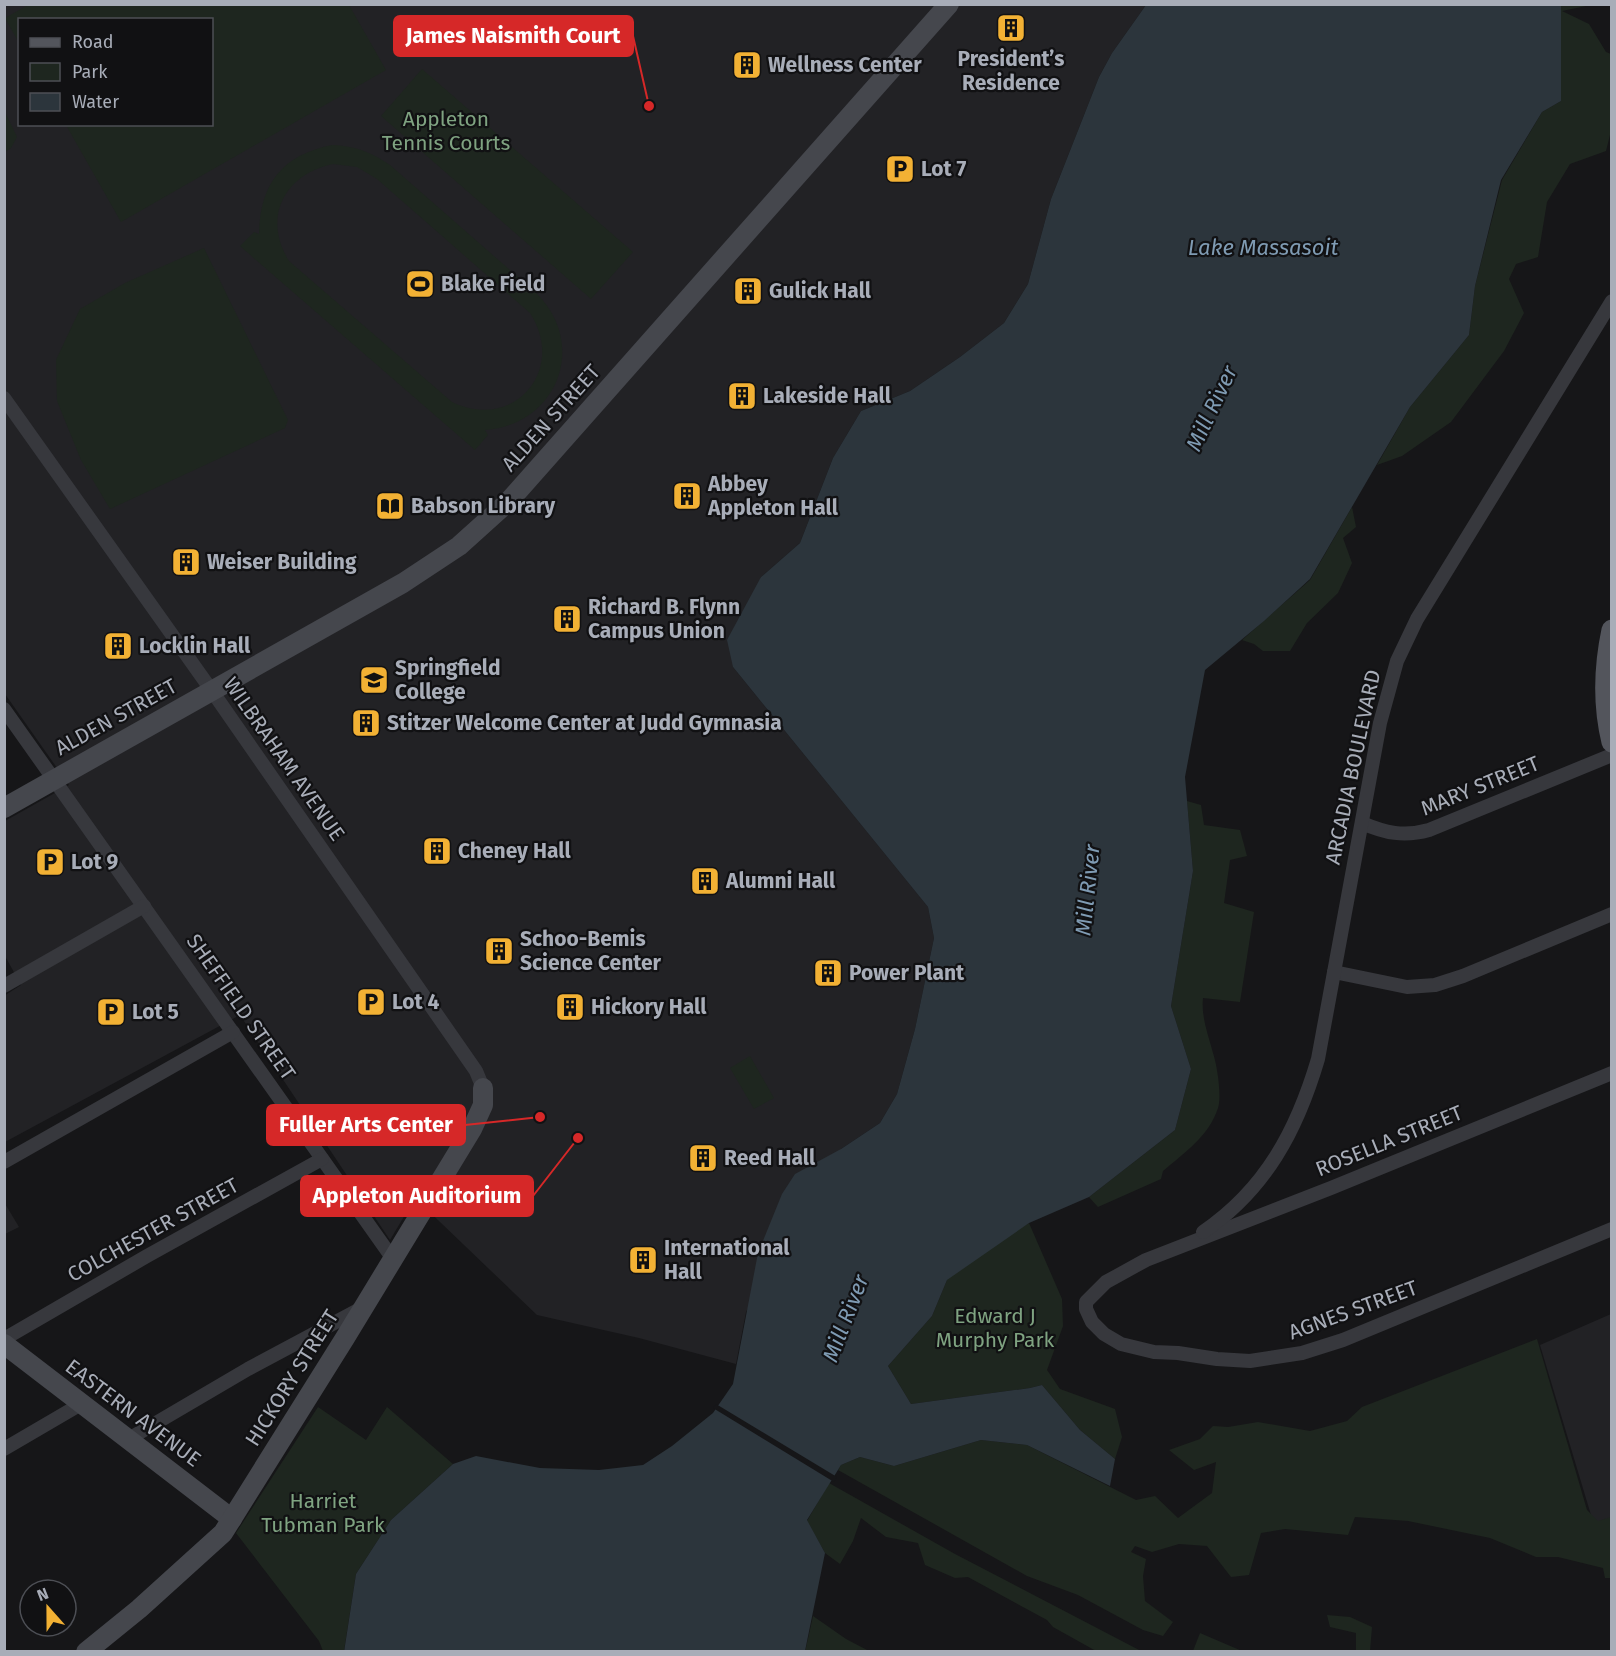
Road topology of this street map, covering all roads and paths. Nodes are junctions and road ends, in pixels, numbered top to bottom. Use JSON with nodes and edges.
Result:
{"nodes":[{"id":1,"x":949,"y":4,"type":"edge"},
{"id":2,"x":1611,"y":301,"type":"edge"},
{"id":3,"x":1607,"y":317,"type":"edge"},
{"id":4,"x":4,"y":398,"type":"edge"},
{"id":5,"x":1611,"y":630,"type":"edge"},
{"id":6,"x":212,"y":691,"type":"junction"},
{"id":7,"x":4,"y":709,"type":"edge"},
{"id":8,"x":1611,"y":742,"type":"edge"},
{"id":9,"x":1611,"y":755,"type":"edge"},
{"id":10,"x":54,"y":780,"type":"junction"},
{"id":11,"x":4,"y":808,"type":"edge"},
{"id":12,"x":1362,"y":823,"type":"junction"},
{"id":13,"x":144,"y":906,"type":"junction"},
{"id":14,"x":1611,"y":914,"type":"edge"},
{"id":15,"x":1334,"y":972,"type":"junction"},
{"id":16,"x":4,"y":986,"type":"edge"},
{"id":17,"x":233,"y":1032,"type":"junction"},
{"id":18,"x":1611,"y":1073,"type":"edge"},
{"id":19,"x":483,"y":1088,"type":"joint"},
{"id":20,"x":322,"y":1159,"type":"junction"},
{"id":21,"x":4,"y":1161,"type":"edge"},
{"id":22,"x":1611,"y":1229,"type":"edge"},
{"id":23,"x":1181,"y":1246,"type":"junction"},
{"id":24,"x":393,"y":1259,"type":"junction"},
{"id":25,"x":364,"y":1306,"type":"junction"},
{"id":26,"x":4,"y":1339,"type":"edge"},
{"id":27,"x":4,"y":1344,"type":"edge"},
{"id":28,"x":81,"y":1404,"type":"junction"},
{"id":29,"x":128,"y":1440,"type":"junction"},
{"id":30,"x":4,"y":1449,"type":"edge"},
{"id":31,"x":232,"y":1519,"type":"junction"},
{"id":32,"x":86,"y":1652,"type":"edge"}],
"edges":[{"from":1,"to":6,"type":"main road","name":"ALDEN STREET"},
{"from":2,"to":3,"type":"street","name":"ARCADIA BOULEVARD"},
{"from":3,"to":12,"type":"street","name":"ARCADIA BOULEVARD"},
{"from":4,"to":6,"type":"street","name":"WILBRAHAM AVENUE"},
{"from":5,"to":8,"type":"main road"},
{"from":6,"to":10,"type":"main road","name":"ALDEN STREET"},
{"from":6,"to":19,"type":"street","name":"WILBRAHAM AVENUE"},
{"from":7,"to":10,"type":"street","name":"SHEFFIELD STREET"},
{"from":9,"to":12,"type":"street","name":"MARY STREET"},
{"from":10,"to":11,"type":"main road","name":"ALDEN STREET"},
{"from":10,"to":13,"type":"street","name":"SHEFFIELD STREET"},
{"from":12,"to":15,"type":"street","name":"ARCADIA BOULEVARD"},
{"from":13,"to":16,"type":"street"},
{"from":13,"to":17,"type":"street","name":"SHEFFIELD STREET"},
{"from":14,"to":15,"type":"street"},
{"from":15,"to":23,"type":"street","name":"ARCADIA BOULEVARD"},
{"from":17,"to":20,"type":"street","name":"SHEFFIELD STREET"},
{"from":17,"to":21,"type":"street"},
{"from":18,"to":23,"type":"street","name":"ROSELLA STREET"},
{"from":19,"to":24,"type":"main road","name":"HICKORY STREET"},
{"from":20,"to":24,"type":"street","name":"SHEFFIELD STREET"},
{"from":20,"to":26,"type":"street","name":"COLCHESTER STREET"},
{"from":22,"to":23,"type":"street","name":"AGNES STREET"},
{"from":24,"to":25,"type":"main road","name":"HICKORY STREET"},
{"from":25,"to":29,"type":"street"},
{"from":25,"to":31,"type":"main road","name":"HICKORY STREET"},
{"from":27,"to":28,"type":"main road","name":"EASTERN AVENUE"},
{"from":28,"to":29,"type":"main road","name":"EASTERN AVENUE"},
{"from":28,"to":30,"type":"street"},
{"from":29,"to":31,"type":"main road","name":"EASTERN AVENUE"},
{"from":31,"to":32,"type":"main road","name":"HICKORY STREET"}]}
